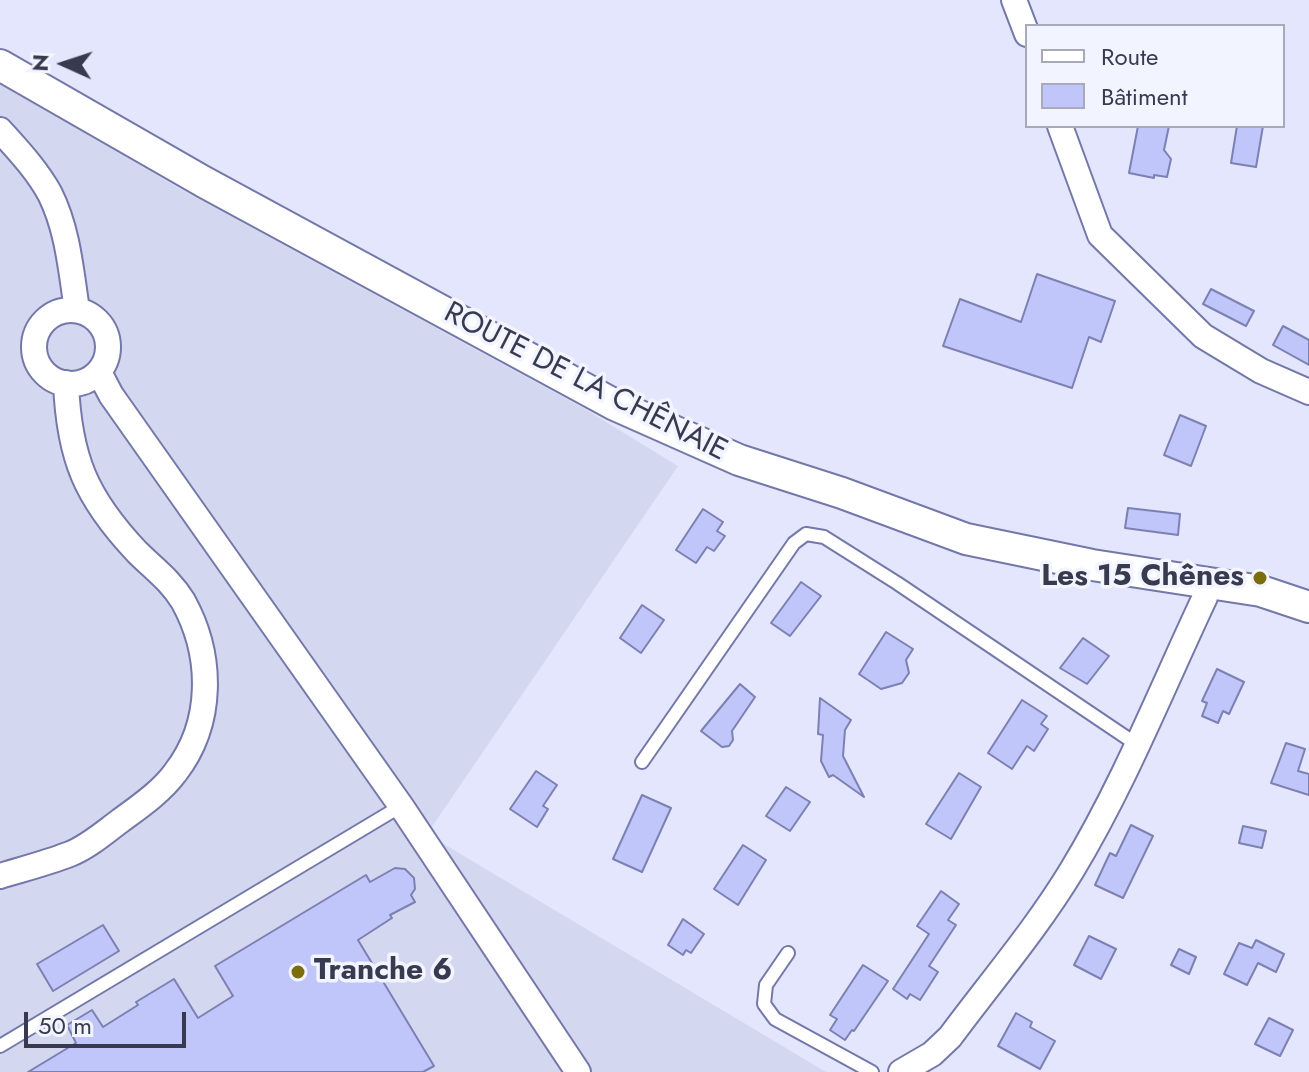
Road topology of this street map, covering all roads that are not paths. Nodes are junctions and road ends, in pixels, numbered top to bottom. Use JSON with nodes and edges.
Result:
{"nodes":[{"id":1,"x":1014,"y":0,"type":"edge"},
{"id":2,"x":1025,"y":29,"type":"edge"},
{"id":3,"x":0,"y":65,"type":"edge"},
{"id":4,"x":1061,"y":128,"type":"edge"},
{"id":5,"x":0,"y":130,"type":"edge"},
{"id":6,"x":77,"y":310,"type":"junction"},
{"id":7,"x":99,"y":372,"type":"junction"},
{"id":8,"x":66,"y":383,"type":"junction"},
{"id":9,"x":1309,"y":392,"type":"edge"},
{"id":10,"x":1207,"y":583,"type":"junction"},
{"id":11,"x":1309,"y":607,"type":"edge"},
{"id":12,"x":1136,"y":744,"type":"junction"},
{"id":13,"x":642,"y":762,"type":"dead end"},
{"id":14,"x":401,"y":806,"type":"junction"},
{"id":15,"x":0,"y":876,"type":"edge"},
{"id":16,"x":788,"y":953,"type":"dead end"},
{"id":17,"x":0,"y":1046,"type":"edge"},
{"id":18,"x":578,"y":1072,"type":"edge"},
{"id":19,"x":872,"y":1072,"type":"edge"},
{"id":20,"x":901,"y":1072,"type":"edge"}],
"edges":[{"from":1,"to":2,"type":"street"},
{"from":3,"to":10,"type":"street","name":"ROUTE DE LA CHÊNAIE"},
{"from":4,"to":9,"type":"street"},
{"from":5,"to":6,"type":"street"},
{"from":6,"to":7,"type":"street"},
{"from":6,"to":8,"type":"street"},
{"from":7,"to":8,"type":"street"},
{"from":7,"to":14,"type":"street"},
{"from":8,"to":15,"type":"street"},
{"from":10,"to":11,"type":"street","name":"ROUTE DE LA CHÊNAIE"},
{"from":10,"to":12,"type":"street"},
{"from":12,"to":13,"type":"lane"},
{"from":12,"to":20,"type":"street"},
{"from":14,"to":17,"type":"lane"},
{"from":14,"to":18,"type":"street"},
{"from":16,"to":19,"type":"lane"}]}
